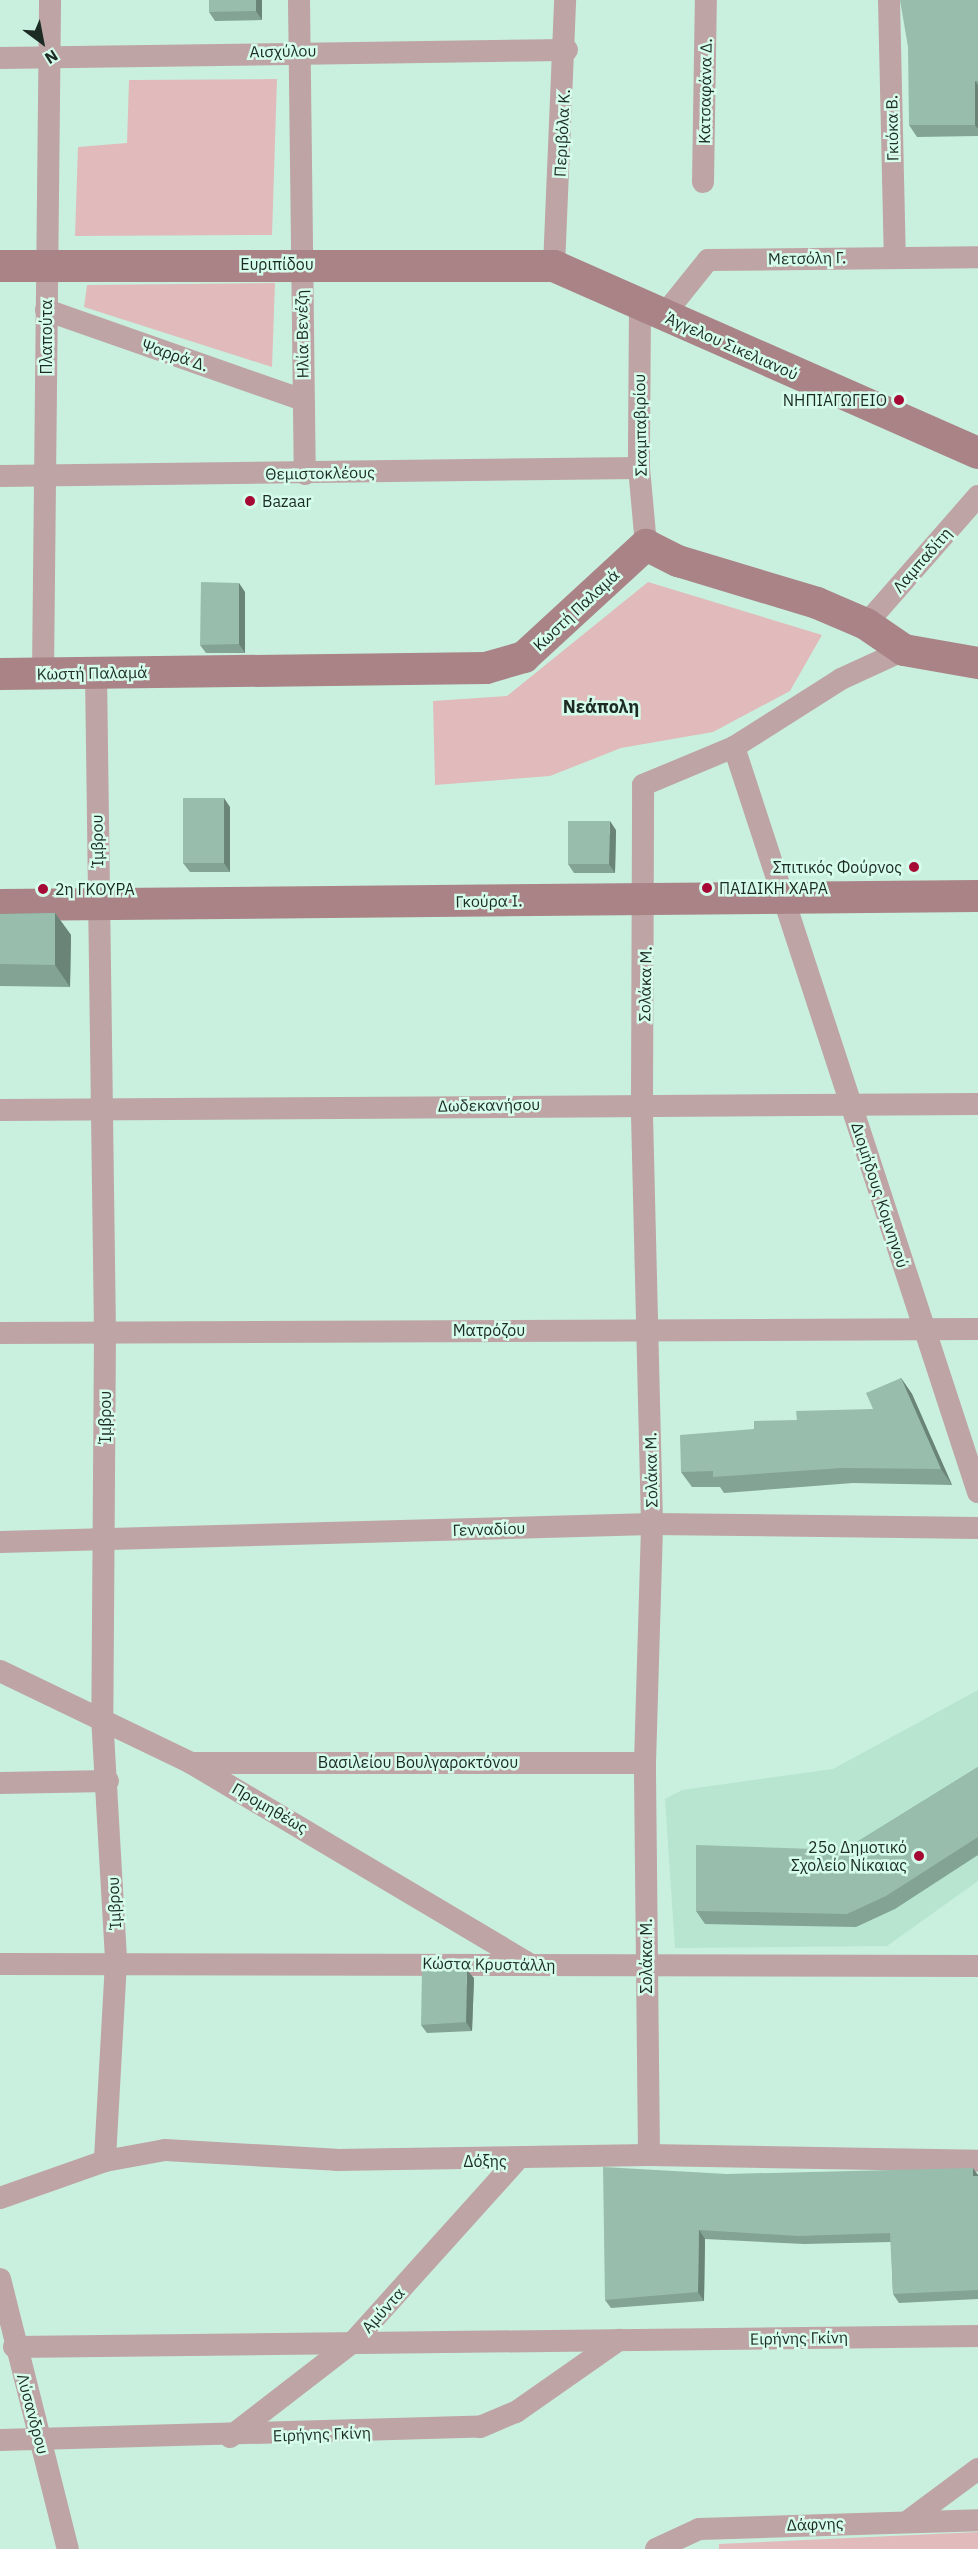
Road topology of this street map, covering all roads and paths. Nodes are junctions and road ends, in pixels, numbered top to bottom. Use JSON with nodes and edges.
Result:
{"nodes":[{"id":1,"x":50,"y":0,"type":"edge"},
{"id":2,"x":298,"y":0,"type":"edge"},
{"id":3,"x":565,"y":0,"type":"edge"},
{"id":4,"x":706,"y":0,"type":"edge"},
{"id":5,"x":889,"y":0,"type":"edge"},
{"id":6,"x":302,"y":50,"type":"junction"},
{"id":7,"x":567,"y":50,"type":"junction"},
{"id":8,"x":0,"y":58,"type":"edge"},
{"id":9,"x":49,"y":58,"type":"junction"},
{"id":10,"x":703,"y":182,"type":"dead end"},
{"id":11,"x":895,"y":256,"type":"junction"},
{"id":12,"x":978,"y":257,"type":"edge"},
{"id":13,"x":301,"y":264,"type":"junction"},
{"id":14,"x":0,"y":266,"type":"edge"},
{"id":15,"x":47,"y":266,"type":"junction"},
{"id":16,"x":554,"y":266,"type":"junction"},
{"id":17,"x":46,"y":310,"type":"junction"},
{"id":18,"x":651,"y":310,"type":"junction"},
{"id":19,"x":303,"y":400,"type":"junction"},
{"id":20,"x":978,"y":453,"type":"edge"},
{"id":21,"x":639,"y":468,"type":"junction"},
{"id":22,"x":305,"y":474,"type":"junction"},
{"id":23,"x":0,"y":476,"type":"edge"},
{"id":24,"x":45,"y":476,"type":"junction"},
{"id":25,"x":978,"y":496,"type":"edge"},
{"id":26,"x":646,"y":545,"type":"junction"},
{"id":27,"x":866,"y":624,"type":"junction"},
{"id":28,"x":904,"y":650,"type":"junction"},
{"id":29,"x":978,"y":663,"type":"edge"},
{"id":30,"x":43,"y":673,"type":"junction"},
{"id":31,"x":96,"y":673,"type":"junction"},
{"id":32,"x":0,"y":674,"type":"edge"},
{"id":33,"x":734,"y":747,"type":"junction"},
{"id":34,"x":978,"y":896,"type":"edge"},
{"id":35,"x":783,"y":898,"type":"junction"},
{"id":36,"x":646,"y":899,"type":"junction"},
{"id":37,"x":98,"y":905,"type":"junction"},
{"id":38,"x":0,"y":906,"type":"edge"},
{"id":39,"x":642,"y":1103,"type":"junction"},
{"id":40,"x":849,"y":1103,"type":"junction"},
{"id":41,"x":978,"y":1104,"type":"edge"},
{"id":42,"x":0,"y":1110,"type":"edge"},
{"id":43,"x":103,"y":1110,"type":"junction"},
{"id":44,"x":647,"y":1329,"type":"junction"},
{"id":45,"x":978,"y":1329,"type":"edge"},
{"id":46,"x":924,"y":1330,"type":"junction"},
{"id":47,"x":0,"y":1333,"type":"edge"},
{"id":48,"x":105,"y":1333,"type":"junction"},
{"id":49,"x":978,"y":1492,"type":"edge"},
{"id":50,"x":652,"y":1524,"type":"junction"},
{"id":51,"x":978,"y":1528,"type":"edge"},
{"id":52,"x":0,"y":1542,"type":"edge"},
{"id":53,"x":105,"y":1542,"type":"junction"},
{"id":54,"x":0,"y":1671,"type":"edge"},
{"id":55,"x":102,"y":1716,"type":"junction"},
{"id":56,"x":645,"y":1762,"type":"junction"},
{"id":57,"x":191,"y":1763,"type":"junction"},
{"id":58,"x":108,"y":1781,"type":"junction"},
{"id":59,"x":0,"y":1783,"type":"edge"},
{"id":60,"x":116,"y":1962,"type":"junction"},
{"id":61,"x":0,"y":1964,"type":"edge"},
{"id":62,"x":530,"y":1964,"type":"junction"},
{"id":63,"x":646,"y":1966,"type":"junction"},
{"id":64,"x":978,"y":1966,"type":"edge"},
{"id":65,"x":649,"y":2156,"type":"junction"},
{"id":66,"x":105,"y":2161,"type":"junction"},
{"id":67,"x":516,"y":2161,"type":"junction"},
{"id":68,"x":978,"y":2161,"type":"edge"},
{"id":69,"x":0,"y":2198,"type":"edge"},
{"id":70,"x":0,"y":2279,"type":"edge"},
{"id":71,"x":978,"y":2336,"type":"edge"},
{"id":72,"x":619,"y":2340,"type":"junction"},
{"id":73,"x":354,"y":2341,"type":"junction"},
{"id":74,"x":14,"y":2347,"type":"junction"},
{"id":75,"x":230,"y":2437,"type":"junction"},
{"id":76,"x":0,"y":2440,"type":"edge"},
{"id":77,"x":40,"y":2440,"type":"junction"},
{"id":78,"x":978,"y":2469,"type":"edge"},
{"id":79,"x":978,"y":2520,"type":"edge"},
{"id":80,"x":908,"y":2521,"type":"junction"},
{"id":81,"x":68,"y":2549,"type":"edge"},
{"id":82,"x":656,"y":2549,"type":"edge"}],
"edges":[{"from":1,"to":9,"type":"street","name":"Πλαπούτα"},
{"from":2,"to":6,"type":"street","name":"Ηλία Βενέζη"},
{"from":3,"to":7,"type":"street","name":"Περιβόλα Κ."},
{"from":4,"to":10,"type":"street","name":"Κατσαφάνα Δ."},
{"from":5,"to":11,"type":"street","name":"Γκιόκα Β."},
{"from":6,"to":7,"type":"street","name":"Αισχύλου"},
{"from":6,"to":9,"type":"street","name":"Αισχύλου"},
{"from":6,"to":13,"type":"street","name":"Ηλία Βενέζη"},
{"from":7,"to":16,"type":"street","name":"Περιβόλα Κ."},
{"from":8,"to":9,"type":"street","name":"Αισχύλου"},
{"from":9,"to":15,"type":"street","name":"Πλαπούτα"},
{"from":11,"to":12,"type":"street","name":"Μετσόλη Γ."},
{"from":11,"to":18,"type":"street","name":"Μετσόλη Γ."},
{"from":13,"to":15,"type":"street","name":"Ευριπίδου"},
{"from":13,"to":16,"type":"street","name":"Ευριπίδου"},
{"from":13,"to":19,"type":"street","name":"Ηλία Βενέζη"},
{"from":14,"to":15,"type":"street","name":"Ευριπίδου"},
{"from":15,"to":17,"type":"street","name":"Πλαπούτα"},
{"from":16,"to":18,"type":"street","name":"Άγγελου Σικελιανού"},
{"from":17,"to":19,"type":"street","name":"Ψαρρά Δ."},
{"from":17,"to":24,"type":"street","name":"Πλαπούτα"},
{"from":18,"to":20,"type":"street","name":"Άγγελου Σικελιανού"},
{"from":18,"to":21,"type":"street","name":"Σκαμπαβιρίου"},
{"from":19,"to":22,"type":"street","name":"Ηλία Βενέζη"},
{"from":21,"to":22,"type":"street","name":"Θεμιστοκλέους"},
{"from":21,"to":26,"type":"street","name":"Σκαμπαβιρίου"},
{"from":22,"to":24,"type":"street","name":"Θεμιστοκλέους"},
{"from":23,"to":24,"type":"street","name":"Θεμιστοκλέους"},
{"from":24,"to":30,"type":"street","name":"Πλαπούτα"},
{"from":25,"to":27,"type":"street","name":"Λαμπαδίτη"},
{"from":26,"to":27,"type":"street"},
{"from":26,"to":31,"type":"street","name":"Κωστή Παλαμά"},
{"from":27,"to":28,"type":"street"},
{"from":28,"to":29,"type":"street"},
{"from":28,"to":33,"type":"street"},
{"from":30,"to":31,"type":"street","name":"Κωστή Παλαμά"},
{"from":30,"to":32,"type":"street","name":"Κωστή Παλαμά"},
{"from":31,"to":37,"type":"street","name":"Ίμβρου"},
{"from":33,"to":35,"type":"street"},
{"from":33,"to":36,"type":"street","name":"Σολάκα Μ."},
{"from":34,"to":35,"type":"street","name":"Γκούρα Ι."},
{"from":35,"to":36,"type":"street","name":"Γκούρα Ι."},
{"from":35,"to":40,"type":"street","name":"Διομήδους Κομνηνού"},
{"from":36,"to":37,"type":"street","name":"Γκούρα Ι."},
{"from":36,"to":39,"type":"street","name":"Σολάκα Μ."},
{"from":37,"to":38,"type":"street","name":"Γκούρα Ι."},
{"from":37,"to":43,"type":"street","name":"Ίμβρου"},
{"from":39,"to":40,"type":"street","name":"Δωδεκανήσου"},
{"from":39,"to":43,"type":"street","name":"Δωδεκανήσου"},
{"from":39,"to":44,"type":"street","name":"Σολάκα Μ."},
{"from":40,"to":41,"type":"street","name":"Δωδεκανήσου"},
{"from":40,"to":46,"type":"street","name":"Διομήδους Κομνηνού"},
{"from":42,"to":43,"type":"street","name":"Δωδεκανήσου"},
{"from":43,"to":48,"type":"street","name":"Ίμβρου"},
{"from":44,"to":46,"type":"street","name":"Ματρόζου"},
{"from":44,"to":48,"type":"street","name":"Ματρόζου"},
{"from":44,"to":50,"type":"street","name":"Σολάκα Μ."},
{"from":45,"to":46,"type":"street","name":"Ματρόζου"},
{"from":46,"to":49,"type":"street","name":"Διομήδους Κομνηνού"},
{"from":47,"to":48,"type":"street","name":"Ματρόζου"},
{"from":48,"to":53,"type":"street","name":"Ίμβρου"},
{"from":50,"to":51,"type":"street","name":"Γενναδίου"},
{"from":50,"to":53,"type":"street","name":"Γενναδίου"},
{"from":50,"to":56,"type":"street","name":"Σολάκα Μ."},
{"from":52,"to":53,"type":"street","name":"Γενναδίου"},
{"from":53,"to":55,"type":"street","name":"Ίμβρου"},
{"from":54,"to":55,"type":"street","name":"Προμηθέως"},
{"from":55,"to":57,"type":"street","name":"Προμηθέως"},
{"from":55,"to":58,"type":"street","name":"Ίμβρου"},
{"from":56,"to":57,"type":"street","name":"Βασιλείου Βουλγαροκτόνου"},
{"from":56,"to":63,"type":"street","name":"Σολάκα Μ."},
{"from":57,"to":62,"type":"street","name":"Προμηθέως"},
{"from":58,"to":59,"type":"street"},
{"from":58,"to":60,"type":"street","name":"Ίμβρου"},
{"from":60,"to":61,"type":"street","name":"Κώστα Κρυστάλλη"},
{"from":60,"to":62,"type":"street","name":"Κώστα Κρυστάλλη"},
{"from":60,"to":66,"type":"street","name":"Ίμβρου"},
{"from":62,"to":63,"type":"street","name":"Κώστα Κρυστάλλη"},
{"from":63,"to":64,"type":"street","name":"Κώστα Κρυστάλλη"},
{"from":63,"to":65,"type":"street","name":"Σολάκα Μ."},
{"from":65,"to":67,"type":"street","name":"Δόξης"},
{"from":65,"to":68,"type":"street","name":"Δόξης"},
{"from":66,"to":67,"type":"street","name":"Δόξης"},
{"from":66,"to":69,"type":"street","name":"Δόξης"},
{"from":67,"to":73,"type":"street","name":"Αμύντα"},
{"from":70,"to":74,"type":"street","name":"Λύσανδρου"},
{"from":71,"to":72,"type":"street","name":"Ειρήνης Γκίνη"},
{"from":72,"to":73,"type":"street","name":"Ειρήνης Γκίνη"},
{"from":72,"to":75,"type":"street","name":"Ειρήνης Γκίνη"},
{"from":73,"to":74,"type":"street","name":"Ειρήνης Γκίνη"},
{"from":73,"to":75,"type":"street","name":"Αμύντα"},
{"from":74,"to":77,"type":"street","name":"Λύσανδρου"},
{"from":75,"to":77,"type":"street","name":"Ειρήνης Γκίνη"},
{"from":76,"to":77,"type":"street","name":"Ειρήνης Γκίνη"},
{"from":77,"to":81,"type":"street","name":"Λύσανδρου"},
{"from":78,"to":80,"type":"street"},
{"from":79,"to":80,"type":"street","name":"Δάφνης"},
{"from":80,"to":82,"type":"street","name":"Δάφνης"}]}
